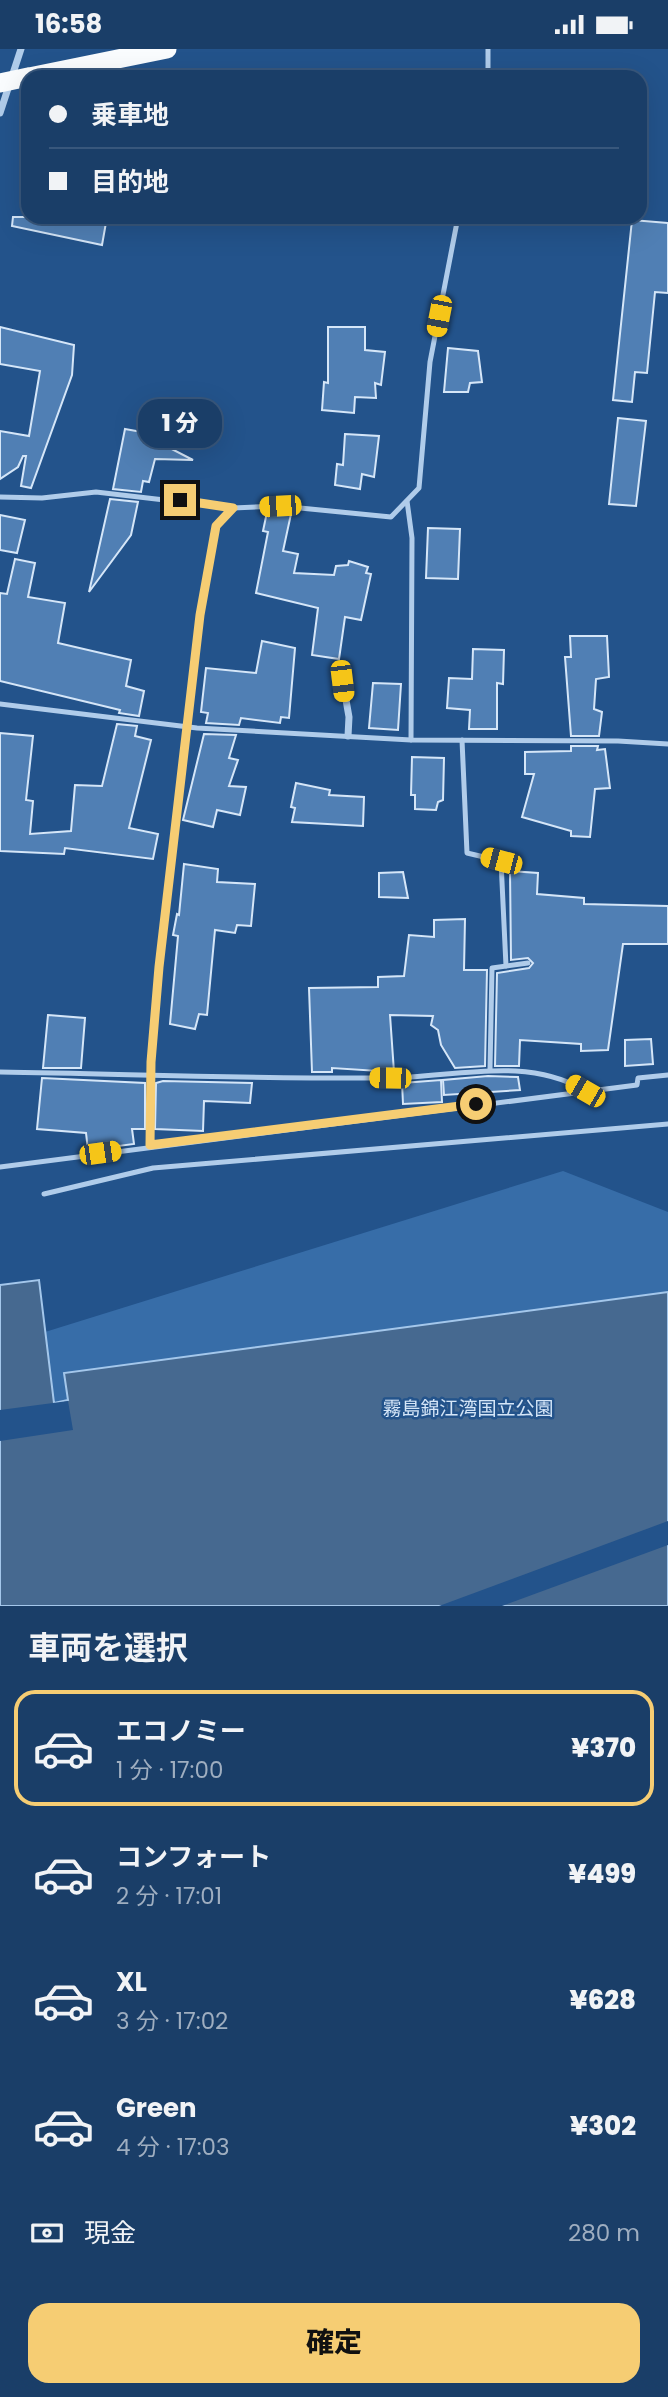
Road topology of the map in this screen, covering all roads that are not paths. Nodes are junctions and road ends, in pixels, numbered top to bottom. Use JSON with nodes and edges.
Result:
{"nodes":[{"id":1,"x":21,"y":49,"type":"edge"},
{"id":2,"x":488,"y":49,"type":"edge"},
{"id":3,"x":158,"y":50,"type":"edge"},
{"id":4,"x":62,"y":70,"type":"edge"},
{"id":5,"x":488,"y":70,"type":"edge"},
{"id":6,"x":4,"y":82,"type":"edge"},
{"id":7,"x":0,"y":113,"type":"edge"},
{"id":8,"x":457,"y":224,"type":"edge"},
{"id":9,"x":0,"y":497,"type":"edge"},
{"id":10,"x":407,"y":501,"type":"junction"},
{"id":11,"x":233,"y":508,"type":"junction"},
{"id":12,"x":340,"y":666,"type":"dead end"},
{"id":13,"x":0,"y":703,"type":"edge"},
{"id":14,"x":187,"y":727,"type":"junction"},
{"id":15,"x":348,"y":736,"type":"junction"},
{"id":16,"x":411,"y":740,"type":"junction"},
{"id":17,"x":462,"y":740,"type":"junction"},
{"id":18,"x":668,"y":744,"type":"edge"},
{"id":19,"x":527,"y":963,"type":"dead end"},
{"id":20,"x":506,"y":966,"type":"junction"},
{"id":21,"x":490,"y":1069,"type":"junction"},
{"id":22,"x":0,"y":1072,"type":"edge"},
{"id":23,"x":151,"y":1074,"type":"junction"},
{"id":24,"x":668,"y":1075,"type":"edge"},
{"id":25,"x":585,"y":1091,"type":"junction"},
{"id":26,"x":668,"y":1124,"type":"edge"},
{"id":27,"x":150,"y":1145,"type":"junction"},
{"id":28,"x":0,"y":1167,"type":"edge"},
{"id":29,"x":44,"y":1193,"type":"dead end"}],
"edges":[{"from":1,"to":6,"type":"street"},
{"from":2,"to":5,"type":"lane"},
{"from":3,"to":4,"type":"highway"},
{"from":6,"to":7,"type":"street"},
{"from":8,"to":10,"type":"lane"},
{"from":9,"to":11,"type":"lane"},
{"from":10,"to":11,"type":"lane"},
{"from":10,"to":16,"type":"lane"},
{"from":11,"to":14,"type":"lane"},
{"from":12,"to":15,"type":"street"},
{"from":13,"to":14,"type":"lane"},
{"from":14,"to":15,"type":"lane"},
{"from":14,"to":23,"type":"lane"},
{"from":15,"to":16,"type":"lane"},
{"from":16,"to":17,"type":"lane"},
{"from":17,"to":18,"type":"lane"},
{"from":17,"to":20,"type":"lane"},
{"from":19,"to":20,"type":"lane"},
{"from":20,"to":21,"type":"lane"},
{"from":21,"to":23,"type":"lane"},
{"from":21,"to":25,"type":"lane"},
{"from":22,"to":23,"type":"lane"},
{"from":23,"to":27,"type":"lane"},
{"from":24,"to":25,"type":"lane"},
{"from":25,"to":27,"type":"lane"},
{"from":26,"to":29,"type":"lane"},
{"from":27,"to":28,"type":"lane"}]}
